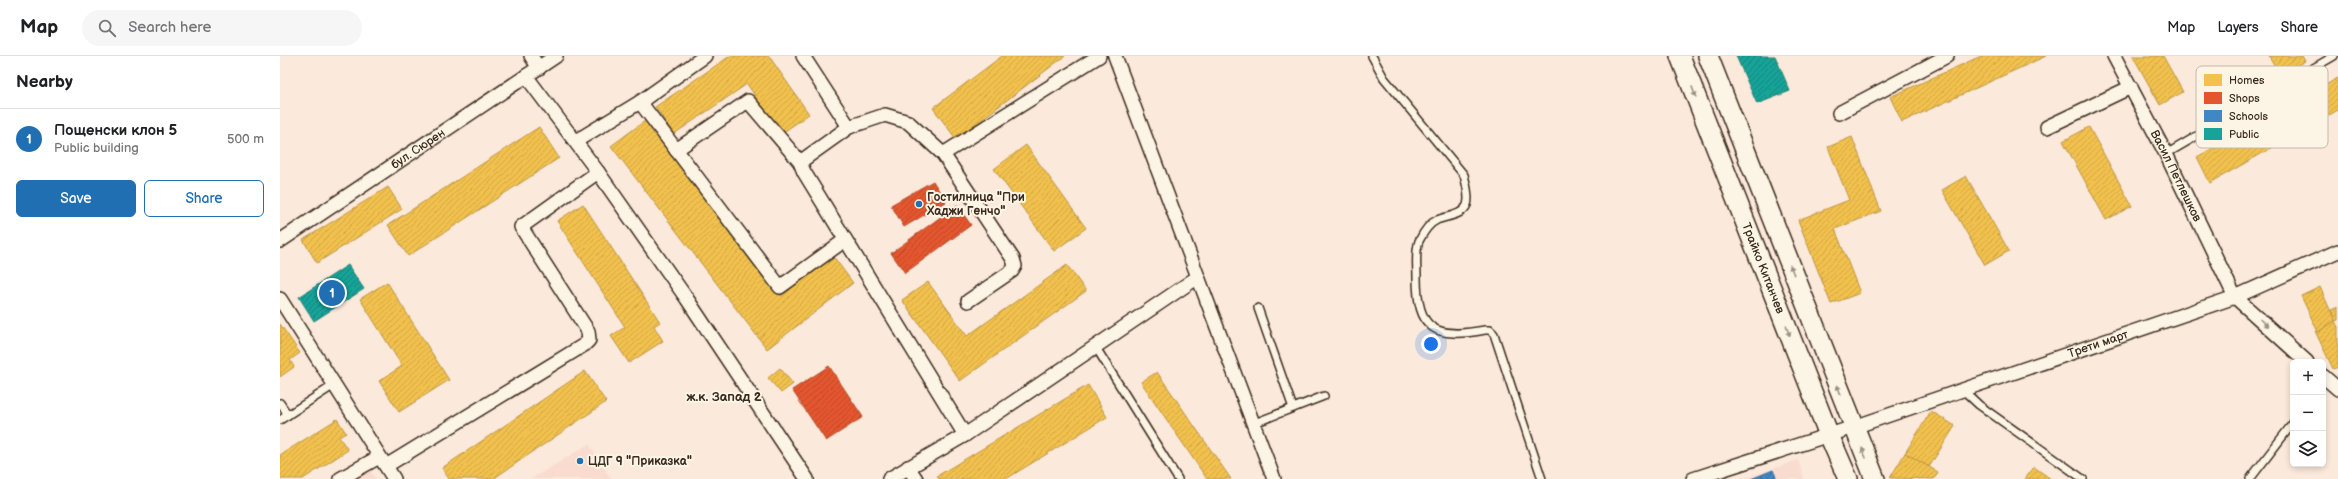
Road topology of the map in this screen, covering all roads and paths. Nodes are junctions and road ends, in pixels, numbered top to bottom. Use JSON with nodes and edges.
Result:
{"nodes":[{"id":1,"x":531,"y":56,"type":"edge"},
{"id":2,"x":556,"y":56,"type":"edge"},
{"id":3,"x":705,"y":56,"type":"edge"},
{"id":4,"x":803,"y":56,"type":"edge"},
{"id":5,"x":1115,"y":56,"type":"edge"},
{"id":6,"x":1372,"y":56,"type":"edge"},
{"id":7,"x":1680,"y":56,"type":"edge"},
{"id":8,"x":1708,"y":56,"type":"edge"},
{"id":9,"x":1947,"y":56,"type":"edge"},
{"id":10,"x":2114,"y":56,"type":"edge"},
{"id":11,"x":2334,"y":56,"type":"edge"},
{"id":12,"x":1092,"y":58,"type":"edge"},
{"id":13,"x":2317,"y":66,"type":"edge"},
{"id":14,"x":539,"y":68,"type":"junction"},
{"id":15,"x":526,"y":76,"type":"junction"},
{"id":16,"x":2130,"y":87,"type":"junction"},
{"id":17,"x":640,"y":102,"type":"junction"},
{"id":18,"x":1839,"y":113,"type":"dead end"},
{"id":19,"x":849,"y":127,"type":"junction"},
{"id":20,"x":2047,"y":127,"type":"dead end"},
{"id":21,"x":2196,"y":136,"type":"edge"},
{"id":22,"x":576,"y":141,"type":"junction"},
{"id":23,"x":676,"y":150,"type":"junction"},
{"id":24,"x":943,"y":154,"type":"junction"},
{"id":25,"x":2166,"y":154,"type":"junction"},
{"id":26,"x":800,"y":162,"type":"junction"},
{"id":27,"x":598,"y":172,"type":"junction"},
{"id":28,"x":845,"y":240,"type":"junction"},
{"id":29,"x":280,"y":241,"type":"edge"},
{"id":30,"x":2338,"y":251,"type":"edge"},
{"id":31,"x":1198,"y":277,"type":"junction"},
{"id":32,"x":2235,"y":297,"type":"junction"},
{"id":33,"x":280,"y":299,"type":"edge"},
{"id":34,"x":968,"y":302,"type":"dead end"},
{"id":35,"x":1258,"y":308,"type":"dead end"},
{"id":36,"x":1095,"y":346,"type":"junction"},
{"id":37,"x":2304,"y":359,"type":"edge"},
{"id":38,"x":2326,"y":381,"type":"edge"},
{"id":39,"x":334,"y":385,"type":"junction"},
{"id":40,"x":2338,"y":389,"type":"edge"},
{"id":41,"x":1963,"y":390,"type":"junction"},
{"id":42,"x":1324,"y":396,"type":"dead end"},
{"id":43,"x":280,"y":403,"type":"edge"},
{"id":44,"x":1293,"y":408,"type":"junction"},
{"id":45,"x":288,"y":415,"type":"junction"},
{"id":46,"x":280,"y":420,"type":"edge"},
{"id":47,"x":1252,"y":424,"type":"junction"},
{"id":48,"x":1854,"y":427,"type":"junction"},
{"id":49,"x":2290,"y":427,"type":"edge"},
{"id":50,"x":964,"y":435,"type":"junction"},
{"id":51,"x":1829,"y":435,"type":"junction"},
{"id":52,"x":382,"y":461,"type":"junction"},
{"id":53,"x":908,"y":468,"type":"junction"},
{"id":54,"x":340,"y":479,"type":"edge"},
{"id":55,"x":394,"y":479,"type":"edge"},
{"id":56,"x":807,"y":479,"type":"edge"},
{"id":57,"x":889,"y":479,"type":"edge"},
{"id":58,"x":916,"y":479,"type":"edge"},
{"id":59,"x":1178,"y":479,"type":"edge"},
{"id":60,"x":1274,"y":479,"type":"edge"},
{"id":61,"x":1542,"y":479,"type":"edge"},
{"id":62,"x":1693,"y":479,"type":"edge"},
{"id":63,"x":1848,"y":479,"type":"edge"},
{"id":64,"x":1875,"y":479,"type":"edge"},
{"id":65,"x":2083,"y":479,"type":"edge"},
{"id":66,"x":2250,"y":479,"type":"edge"}],
"edges":[{"from":1,"to":14,"type":"street"},
{"from":2,"to":14,"type":"street","name":"бул. Сюрен"},
{"from":3,"to":17,"type":"street"},
{"from":4,"to":19,"type":"street"},
{"from":5,"to":31,"type":"street"},
{"from":6,"to":61,"type":"lane"},
{"from":7,"to":51,"type":"street","name":"Трайко Китанчев","one_way":true},
{"from":48,"to":8,"type":"street","one_way":true},
{"from":9,"to":18,"type":"street"},
{"from":10,"to":16,"type":"street","name":"Васил Петлешков"},
{"from":11,"to":13,"type":"lane"},
{"from":12,"to":24,"type":"street"},
{"from":14,"to":15,"type":"street","name":"бул. Сюрен"},
{"from":15,"to":22,"type":"street"},
{"from":15,"to":29,"type":"street","name":"бул. Сюрен"},
{"from":16,"to":20,"type":"street"},
{"from":16,"to":25,"type":"street","name":"Васил Петлешков"},
{"from":17,"to":22,"type":"street"},
{"from":17,"to":23,"type":"street"},
{"from":19,"to":24,"type":"street"},
{"from":19,"to":26,"type":"street"},
{"from":21,"to":25,"type":"lane"},
{"from":22,"to":27,"type":"street"},
{"from":23,"to":26,"type":"street"},
{"from":23,"to":28,"type":"street"},
{"from":24,"to":34,"type":"street"},
{"from":25,"to":32,"type":"street","name":"Васил Петлешков"},
{"from":26,"to":28,"type":"street"},
{"from":27,"to":52,"type":"street"},
{"from":27,"to":56,"type":"street"},
{"from":28,"to":50,"type":"street"},
{"from":30,"to":32,"type":"street","name":"Трети март"},
{"from":31,"to":36,"type":"street"},
{"from":31,"to":47,"type":"street"},
{"from":32,"to":37,"type":"street","one_way":true},
{"from":32,"to":41,"type":"street","name":"Трети март"},
{"from":33,"to":39,"type":"street"},
{"from":35,"to":44,"type":"lane"},
{"from":36,"to":50,"type":"street"},
{"from":36,"to":59,"type":"lane"},
{"from":38,"to":40,"type":"street"},
{"from":39,"to":45,"type":"lane"},
{"from":39,"to":52,"type":"street"},
{"from":41,"to":48,"type":"street","name":"Трети март"},
{"from":41,"to":65,"type":"lane"},
{"from":42,"to":44,"type":"lane"},
{"from":43,"to":45,"type":"lane"},
{"from":44,"to":47,"type":"lane"},
{"from":45,"to":46,"type":"lane"},
{"from":47,"to":60,"type":"street"},
{"from":48,"to":51,"type":"street","name":"Трети март"},
{"from":64,"to":48,"type":"street","one_way":true},
{"from":49,"to":66,"type":"lane"},
{"from":50,"to":53,"type":"street"},
{"from":51,"to":62,"type":"street","name":"Трети март"},
{"from":51,"to":63,"type":"street","name":"Трайко Китанчев"},
{"from":52,"to":54,"type":"street"},
{"from":52,"to":55,"type":"street"},
{"from":53,"to":57,"type":"street"},
{"from":53,"to":58,"type":"street"}]}
